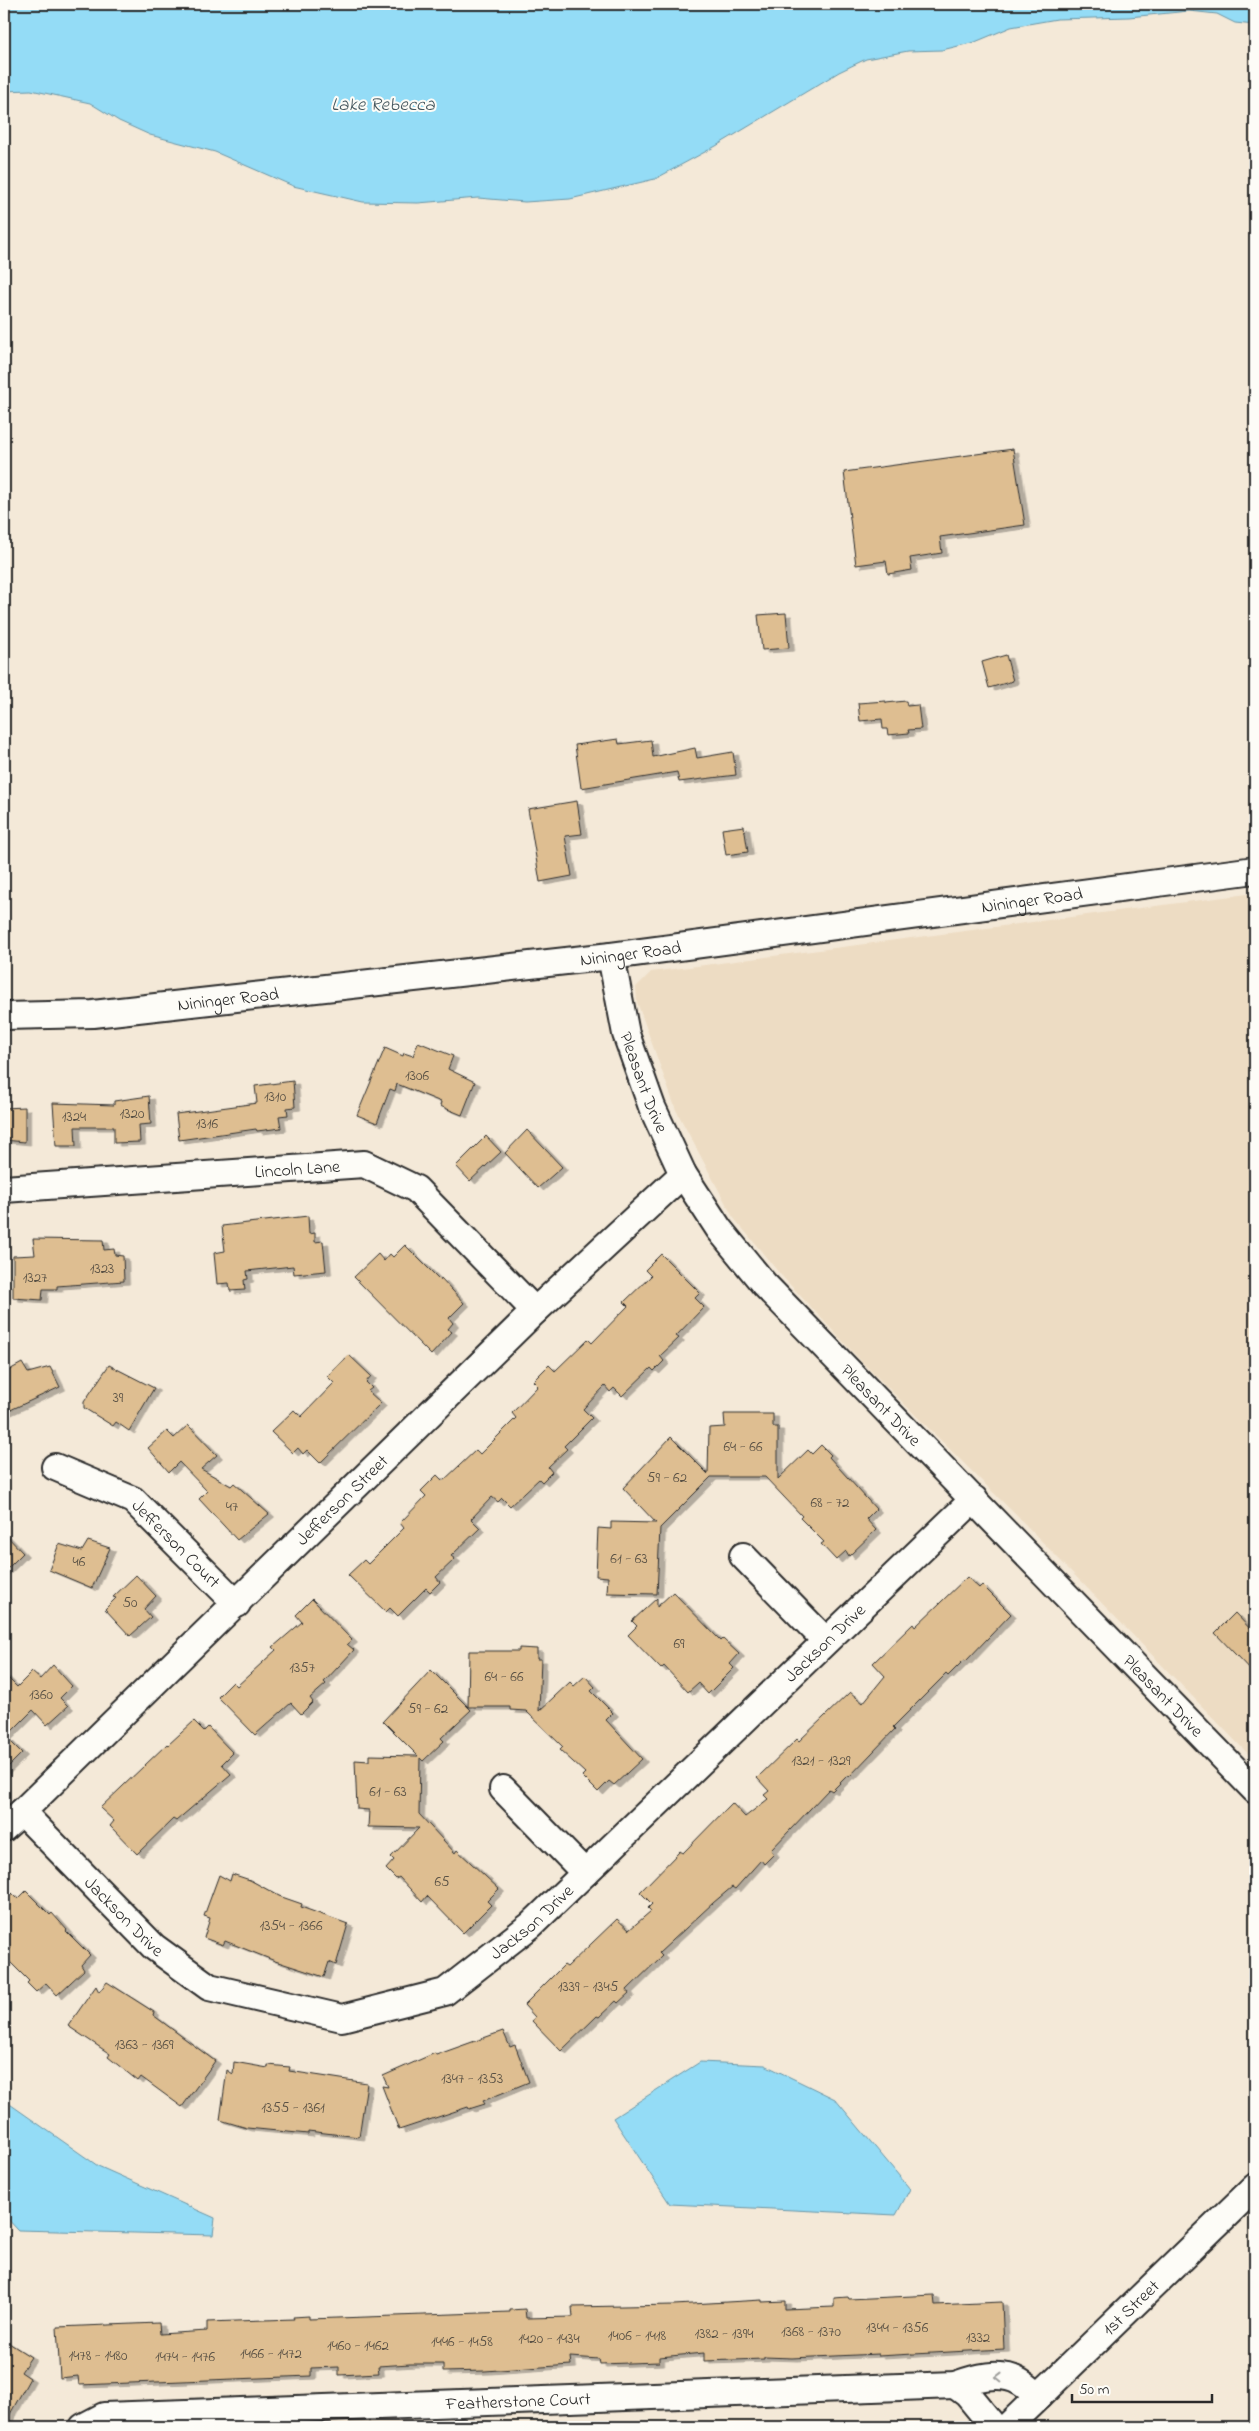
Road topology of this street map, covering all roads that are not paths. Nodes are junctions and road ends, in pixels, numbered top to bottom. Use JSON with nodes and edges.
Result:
{"nodes":[{"id":1,"x":1255,"y":870,"type":"edge"},
{"id":2,"x":611,"y":956,"type":"junction"},
{"id":3,"x":4,"y":1016,"type":"edge"},
{"id":4,"x":683,"y":1174,"type":"junction"},
{"id":5,"x":4,"y":1190,"type":"edge"},
{"id":6,"x":535,"y":1310,"type":"junction"},
{"id":7,"x":55,"y":1467,"type":"dead end"},
{"id":8,"x":974,"y":1499,"type":"junction"},
{"id":9,"x":743,"y":1556,"type":"dead end"},
{"id":10,"x":237,"y":1604,"type":"junction"},
{"id":11,"x":825,"y":1640,"type":"junction"},
{"id":12,"x":503,"y":1789,"type":"dead end"},
{"id":13,"x":1255,"y":1790,"type":"edge"},
{"id":14,"x":13,"y":1820,"type":"edge"},
{"id":15,"x":585,"y":1873,"type":"junction"},
{"id":16,"x":1255,"y":2187,"type":"edge"},
{"id":17,"x":955,"y":2385,"type":"junction"},
{"id":18,"x":1039,"y":2396,"type":"junction"},
{"id":19,"x":83,"y":2427,"type":"edge"},
{"id":20,"x":994,"y":2427,"type":"edge"},
{"id":21,"x":1007,"y":2427,"type":"edge"}],
"edges":[{"from":1,"to":2,"type":"street","name":"Nininger Road"},
{"from":2,"to":3,"type":"street","name":"Nininger Road"},
{"from":2,"to":4,"type":"street","name":"Pleasant Drive"},
{"from":4,"to":6,"type":"street","name":"Jefferson Street"},
{"from":4,"to":8,"type":"street","name":"Pleasant Drive"},
{"from":5,"to":6,"type":"street","name":"Lincoln Lane"},
{"from":6,"to":10,"type":"street","name":"Jefferson Street"},
{"from":7,"to":10,"type":"street","name":"Jefferson Court"},
{"from":8,"to":11,"type":"street","name":"Jackson Drive"},
{"from":8,"to":13,"type":"street","name":"Pleasant Drive"},
{"from":9,"to":11,"type":"street"},
{"from":10,"to":14,"type":"street","name":"Jefferson Street"},
{"from":11,"to":15,"type":"street","name":"Jackson Drive"},
{"from":12,"to":15,"type":"street"},
{"from":14,"to":15,"type":"street","name":"Jackson Drive"},
{"from":16,"to":18,"type":"street","name":"1st Street"},
{"from":18,"to":17,"type":"street","name":"Featherstone Court","one_way":true},
{"from":17,"to":19,"type":"street","name":"Featherstone Court"},
{"from":17,"to":20,"type":"street"},
{"from":18,"to":21,"type":"street","name":"1st Street"}]}
